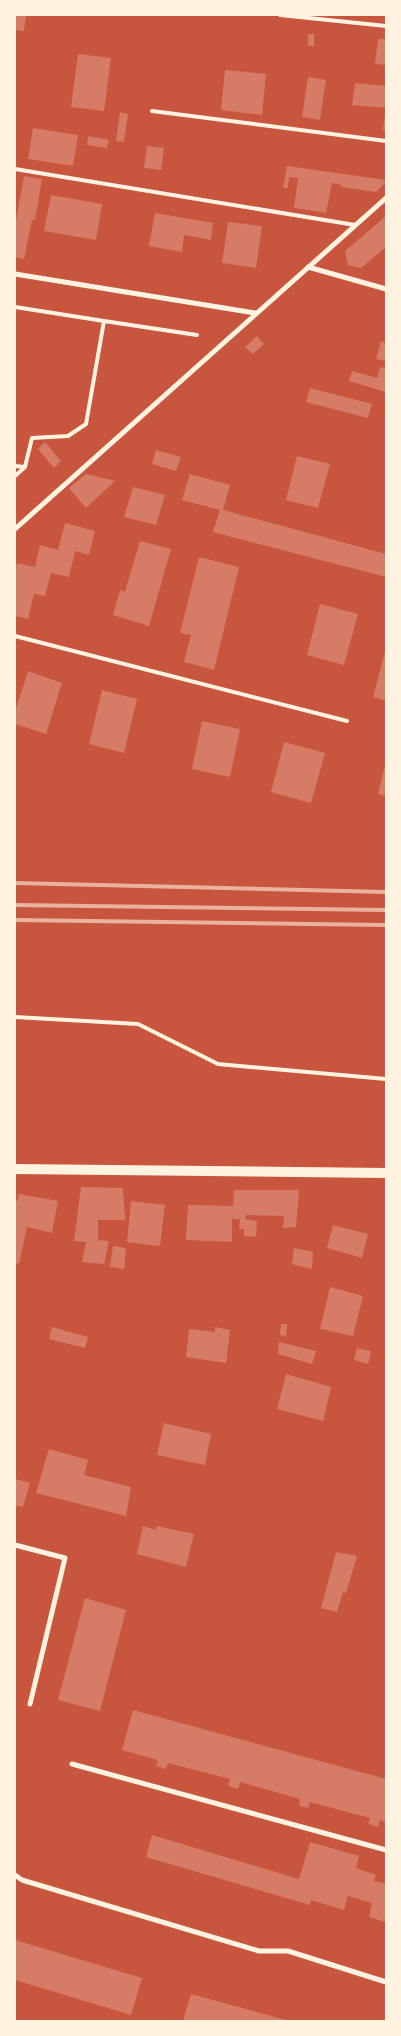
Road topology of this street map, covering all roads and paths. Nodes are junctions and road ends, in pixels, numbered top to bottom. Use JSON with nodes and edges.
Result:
{"nodes":[{"id":1,"x":280,"y":15,"type":"edge"},
{"id":2,"x":386,"y":26,"type":"edge"},
{"id":3,"x":152,"y":111,"type":"dead end"},
{"id":4,"x":386,"y":141,"type":"edge"},
{"id":5,"x":15,"y":169,"type":"edge"},
{"id":6,"x":386,"y":198,"type":"edge"},
{"id":7,"x":355,"y":225,"type":"junction"},
{"id":8,"x":308,"y":267,"type":"junction"},
{"id":9,"x":15,"y":274,"type":"edge"},
{"id":10,"x":386,"y":289,"type":"edge"},
{"id":11,"x":15,"y":306,"type":"edge"},
{"id":12,"x":255,"y":313,"type":"junction"},
{"id":13,"x":104,"y":321,"type":"junction"},
{"id":14,"x":197,"y":336,"type":"dead end"},
{"id":15,"x":15,"y":466,"type":"edge"},
{"id":16,"x":25,"y":467,"type":"junction"},
{"id":17,"x":15,"y":476,"type":"edge"},
{"id":18,"x":15,"y":530,"type":"edge"},
{"id":19,"x":15,"y":636,"type":"edge"},
{"id":20,"x":347,"y":721,"type":"dead end"},
{"id":21,"x":15,"y":1017,"type":"edge"},
{"id":22,"x":386,"y":1079,"type":"edge"},
{"id":23,"x":15,"y":1170,"type":"edge"},
{"id":24,"x":386,"y":1173,"type":"edge"},
{"id":25,"x":15,"y":1545,"type":"edge"},
{"id":26,"x":30,"y":1704,"type":"dead end"},
{"id":27,"x":72,"y":1764,"type":"dead end"},
{"id":28,"x":386,"y":1850,"type":"edge"},
{"id":29,"x":15,"y":1875,"type":"edge"},
{"id":30,"x":386,"y":1982,"type":"edge"}],
"edges":[{"from":1,"to":2,"type":"lane"},
{"from":3,"to":4,"type":"lane"},
{"from":5,"to":7,"type":"lane"},
{"from":6,"to":7,"type":"street"},
{"from":7,"to":8,"type":"street"},
{"from":8,"to":10,"type":"street"},
{"from":8,"to":12,"type":"street"},
{"from":9,"to":12,"type":"street"},
{"from":11,"to":13,"type":"lane"},
{"from":12,"to":18,"type":"street"},
{"from":13,"to":14,"type":"lane"},
{"from":13,"to":16,"type":"lane"},
{"from":15,"to":16,"type":"lane"},
{"from":16,"to":17,"type":"lane"},
{"from":19,"to":20,"type":"lane"},
{"from":21,"to":22,"type":"lane"},
{"from":23,"to":24,"type":"main road"},
{"from":25,"to":26,"type":"street"},
{"from":27,"to":28,"type":"street"},
{"from":29,"to":30,"type":"street"}]}
